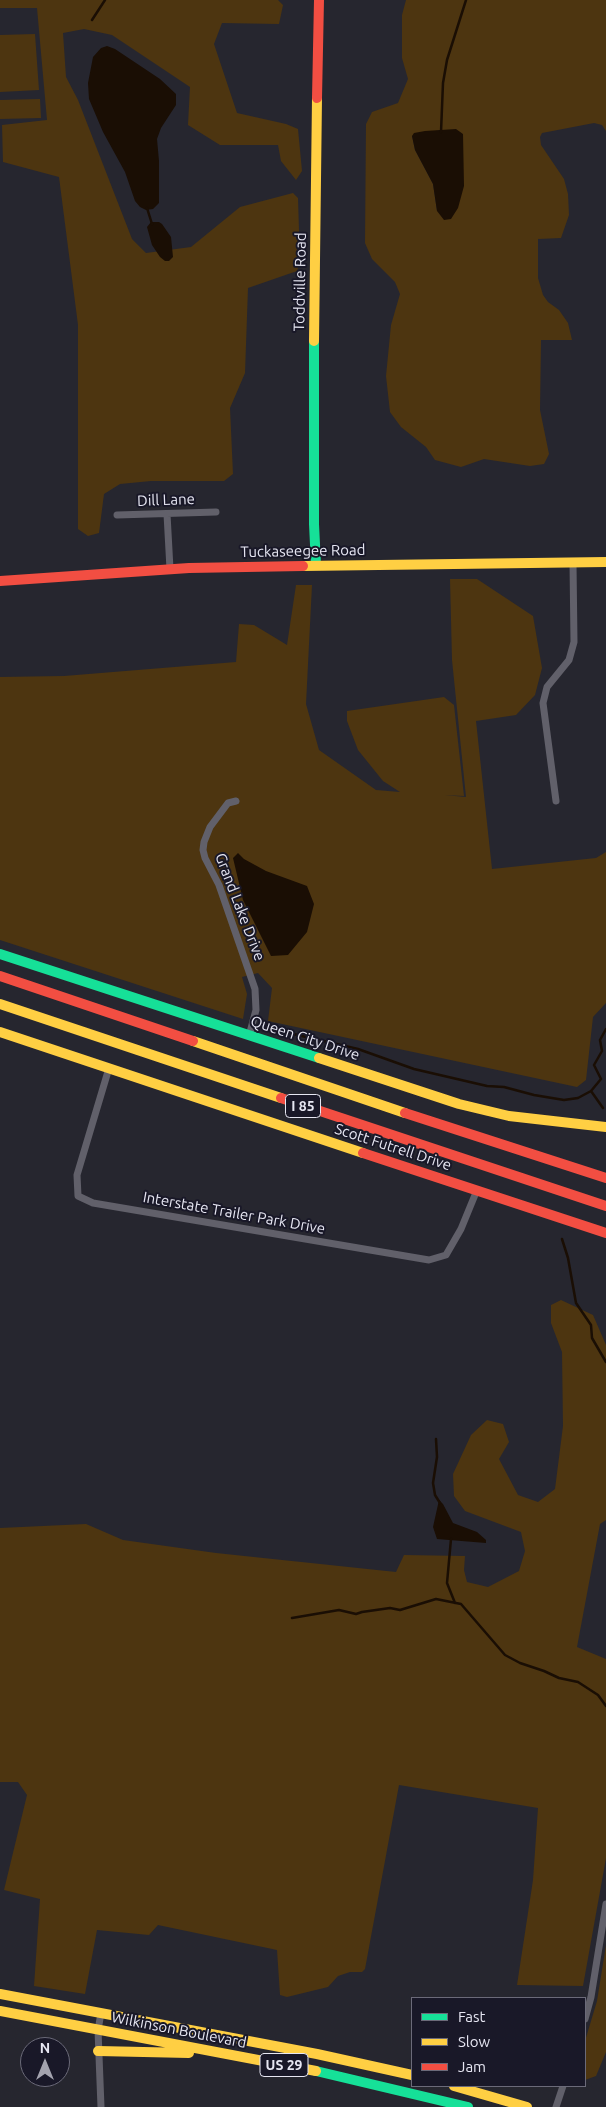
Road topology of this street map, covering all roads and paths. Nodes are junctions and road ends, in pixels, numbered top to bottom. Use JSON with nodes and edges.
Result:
{"nodes":[{"id":1,"x":319,"y":0,"type":"edge"},
{"id":2,"x":216,"y":512,"type":"dead end"},
{"id":3,"x":167,"y":514,"type":"junction"},
{"id":4,"x":117,"y":515,"type":"dead end"},
{"id":5,"x":606,"y":562,"type":"edge"},
{"id":6,"x":573,"y":563,"type":"junction"},
{"id":7,"x":316,"y":565,"type":"junction"},
{"id":8,"x":170,"y":569,"type":"junction"},
{"id":9,"x":0,"y":581,"type":"edge"},
{"id":10,"x":236,"y":801,"type":"dead end"},
{"id":11,"x":556,"y":801,"type":"dead end"},
{"id":12,"x":0,"y":954,"type":"edge"},
{"id":13,"x":0,"y":976,"type":"edge"},
{"id":14,"x":0,"y":1004,"type":"edge"},
{"id":15,"x":0,"y":1032,"type":"edge"},
{"id":16,"x":249,"y":1036,"type":"junction"},
{"id":17,"x":109,"y":1068,"type":"junction"},
{"id":18,"x":606,"y":1126,"type":"edge"},
{"id":19,"x":606,"y":1178,"type":"edge"},
{"id":20,"x":477,"y":1190,"type":"junction"},
{"id":21,"x":606,"y":1206,"type":"edge"},
{"id":22,"x":606,"y":1233,"type":"edge"},
{"id":23,"x":606,"y":1904,"type":"edge"},
{"id":24,"x":605,"y":1919,"type":"edge"},
{"id":25,"x":0,"y":1994,"type":"edge"},
{"id":26,"x":0,"y":2011,"type":"edge"},
{"id":27,"x":101,"y":2013,"type":"junction"},
{"id":28,"x":586,"y":2015,"type":"edge"},
{"id":29,"x":98,"y":2030,"type":"junction"},
{"id":30,"x":98,"y":2051,"type":"junction"},
{"id":31,"x":224,"y":2054,"type":"junction"},
{"id":32,"x":411,"y":2075,"type":"edge"},
{"id":33,"x":457,"y":2087,"type":"edge"},
{"id":34,"x":563,"y":2087,"type":"edge"},
{"id":35,"x":101,"y":2107,"type":"edge"},
{"id":36,"x":468,"y":2107,"type":"edge"},
{"id":37,"x":526,"y":2107,"type":"edge"},
{"id":38,"x":556,"y":2107,"type":"edge"}],
"edges":[{"from":1,"to":7,"type":"main road","name":"Toddville Road"},
{"from":2,"to":3,"type":"street","name":"Dill Lane"},
{"from":3,"to":4,"type":"street","name":"Dill Lane"},
{"from":3,"to":8,"type":"street"},
{"from":5,"to":6,"type":"main road","name":"Tuckaseegee Road"},
{"from":6,"to":7,"type":"main road","name":"Tuckaseegee Road"},
{"from":6,"to":11,"type":"street"},
{"from":7,"to":8,"type":"main road","name":"Tuckaseegee Road"},
{"from":8,"to":9,"type":"main road","name":"Tuckaseegee Road"},
{"from":10,"to":16,"type":"street","name":"Grand Lake Drive"},
{"from":12,"to":16,"type":"main road","name":"Queen City Drive"},
{"from":13,"to":19,"type":"main road","number":"I 85"},
{"from":14,"to":21,"type":"main road","number":"I 85"},
{"from":15,"to":17,"type":"main road","name":"Scott Futrell Drive"},
{"from":16,"to":18,"type":"main road","name":"Queen City Drive"},
{"from":17,"to":20,"type":"main road","name":"Scott Futrell Drive"},
{"from":17,"to":20,"type":"street","name":"Interstate Trailer Park Drive"},
{"from":20,"to":22,"type":"main road","name":"Scott Futrell Drive"},
{"from":23,"to":24,"type":"street"},
{"from":24,"to":28,"type":"street"},
{"from":25,"to":27,"type":"main road","name":"Wilkinson Boulevard","number":"US 29"},
{"from":26,"to":29,"type":"main road","name":"Wilkinson Boulevard","number":"US 29"},
{"from":27,"to":29,"type":"street"},
{"from":27,"to":32,"type":"main road","name":"Wilkinson Boulevard","number":"US 29"},
{"from":29,"to":30,"type":"street"},
{"from":29,"to":31,"type":"main road","name":"Wilkinson Boulevard","number":"US 29"},
{"from":30,"to":31,"type":"main road"},
{"from":30,"to":35,"type":"street"},
{"from":31,"to":36,"type":"main road","name":"Wilkinson Boulevard","number":"US 29"},
{"from":33,"to":37,"type":"main road"},
{"from":34,"to":38,"type":"street"}]}
